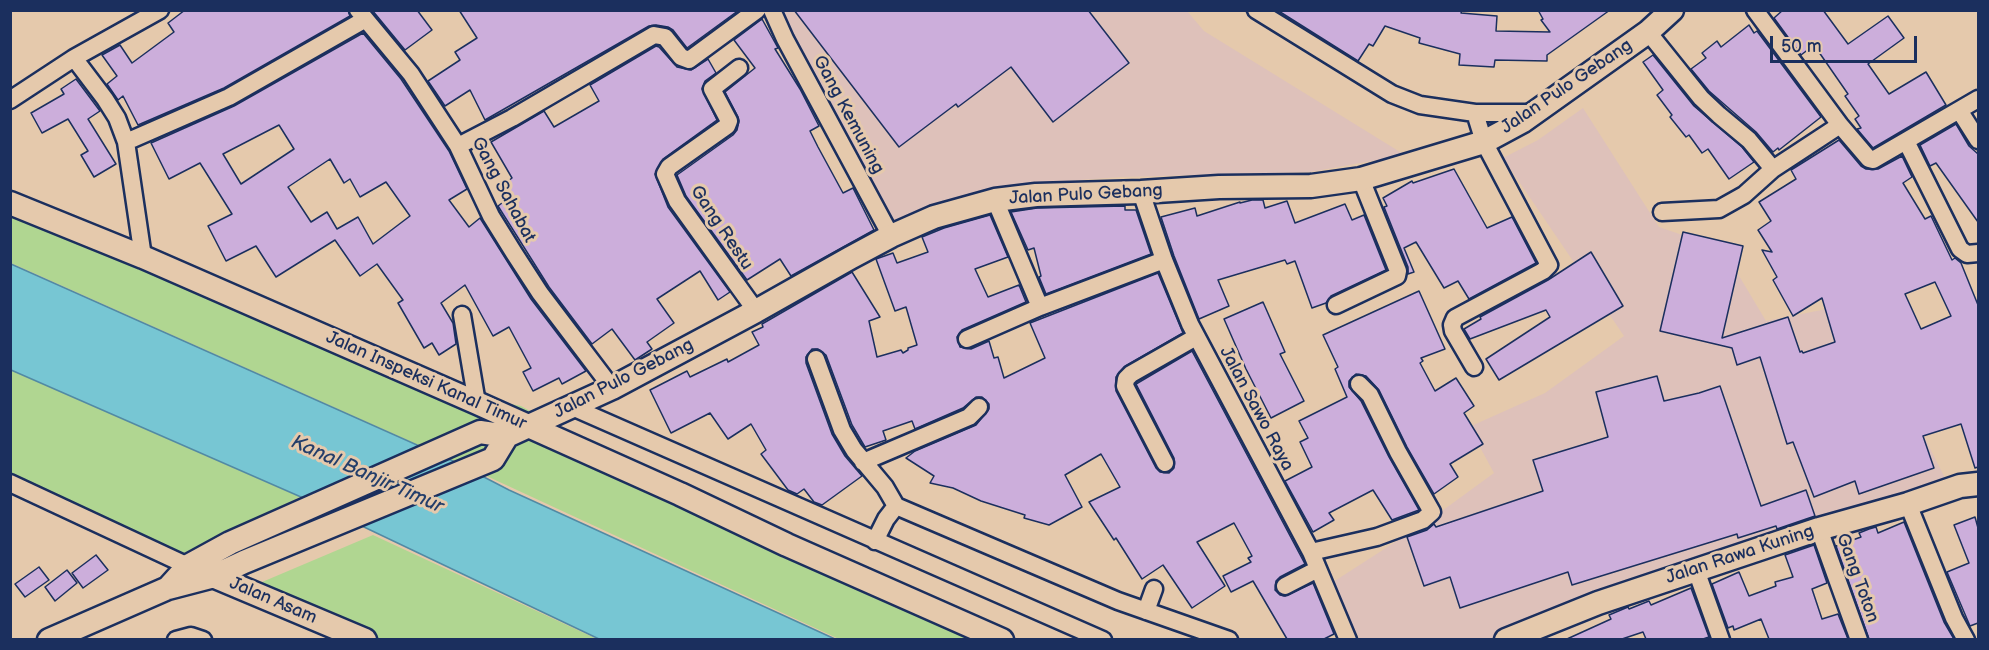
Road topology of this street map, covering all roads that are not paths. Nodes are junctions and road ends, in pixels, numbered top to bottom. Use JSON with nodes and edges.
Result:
{"nodes":[{"id":1,"x":160,"y":10,"type":"edge"},
{"id":2,"x":757,"y":10,"type":"edge"},
{"id":3,"x":772,"y":10,"type":"edge"},
{"id":4,"x":1256,"y":10,"type":"edge"},
{"id":5,"x":1672,"y":10,"type":"edge"},
{"id":6,"x":1755,"y":10,"type":"edge"},
{"id":7,"x":361,"y":15,"type":"edge"},
{"id":8,"x":1648,"y":32,"type":"junction"},
{"id":9,"x":74,"y":58,"type":"junction"},
{"id":10,"x":739,"y":68,"type":"dead end"},
{"id":11,"x":1978,"y":99,"type":"edge"},
{"id":12,"x":10,"y":100,"type":"edge"},
{"id":13,"x":1959,"y":110,"type":"junction"},
{"id":14,"x":1475,"y":113,"type":"junction"},
{"id":15,"x":1534,"y":113,"type":"junction"},
{"id":16,"x":1840,"y":125,"type":"junction"},
{"id":17,"x":1978,"y":140,"type":"edge"},
{"id":18,"x":1906,"y":141,"type":"junction"},
{"id":19,"x":126,"y":142,"type":"junction"},
{"id":20,"x":1484,"y":142,"type":"junction"},
{"id":21,"x":458,"y":146,"type":"junction"},
{"id":22,"x":1773,"y":169,"type":"junction"},
{"id":23,"x":1361,"y":179,"type":"junction"},
{"id":24,"x":1141,"y":192,"type":"junction"},
{"id":25,"x":995,"y":200,"type":"junction"},
{"id":26,"x":10,"y":203,"type":"edge"},
{"id":27,"x":1662,"y":212,"type":"dead end"},
{"id":28,"x":891,"y":236,"type":"junction"},
{"id":29,"x":1978,"y":253,"type":"edge"},
{"id":30,"x":143,"y":257,"type":"junction"},
{"id":31,"x":1164,"y":260,"type":"junction"},
{"id":32,"x":1336,"y":305,"type":"dead end"},
{"id":33,"x":1040,"y":307,"type":"junction"},
{"id":34,"x":756,"y":311,"type":"junction"},
{"id":35,"x":462,"y":315,"type":"dead end"},
{"id":36,"x":1196,"y":337,"type":"junction"},
{"id":37,"x":967,"y":339,"type":"dead end"},
{"id":38,"x":816,"y":359,"type":"dead end"},
{"id":39,"x":1474,"y":367,"type":"dead end"},
{"id":40,"x":1359,"y":384,"type":"dead end"},
{"id":41,"x":612,"y":388,"type":"junction"},
{"id":42,"x":477,"y":403,"type":"junction"},
{"id":43,"x":572,"y":407,"type":"junction"},
{"id":44,"x":979,"y":408,"type":"dead end"},
{"id":45,"x":530,"y":426,"type":"junction"},
{"id":46,"x":507,"y":436,"type":"junction"},
{"id":47,"x":863,"y":462,"type":"junction"},
{"id":48,"x":1165,"y":463,"type":"dead end"},
{"id":49,"x":10,"y":483,"type":"edge"},
{"id":50,"x":1978,"y":484,"type":"edge"},
{"id":51,"x":1908,"y":504,"type":"junction"},
{"id":52,"x":896,"y":506,"type":"junction"},
{"id":53,"x":1819,"y":529,"type":"junction"},
{"id":54,"x":875,"y":541,"type":"junction"},
{"id":55,"x":1311,"y":552,"type":"junction"},
{"id":56,"x":188,"y":566,"type":"junction"},
{"id":57,"x":1318,"y":569,"type":"junction"},
{"id":58,"x":1696,"y":570,"type":"junction"},
{"id":59,"x":214,"y":576,"type":"junction"},
{"id":60,"x":1285,"y":586,"type":"dead end"},
{"id":61,"x":168,"y":588,"type":"junction"},
{"id":62,"x":1154,"y":589,"type":"dead end"},
{"id":63,"x":1146,"y":611,"type":"junction"},
{"id":64,"x":49,"y":639,"type":"edge"},
{"id":65,"x":176,"y":639,"type":"edge"},
{"id":66,"x":203,"y":639,"type":"edge"},
{"id":67,"x":365,"y":639,"type":"edge"},
{"id":68,"x":1002,"y":639,"type":"edge"},
{"id":69,"x":1103,"y":639,"type":"edge"},
{"id":70,"x":1229,"y":639,"type":"edge"},
{"id":71,"x":1348,"y":639,"type":"edge"},
{"id":72,"x":1506,"y":639,"type":"edge"},
{"id":73,"x":1721,"y":639,"type":"edge"},
{"id":74,"x":1859,"y":639,"type":"edge"},
{"id":75,"x":1966,"y":639,"type":"edge"}],
"edges":[{"from":1,"to":9,"type":"street"},
{"from":2,"to":21,"type":"street"},
{"from":3,"to":28,"type":"street","name":"Gang Kemuning"},
{"from":4,"to":14,"type":"street"},
{"from":5,"to":8,"type":"street","name":"Jalan Pulo Gebang"},
{"from":6,"to":16,"type":"street"},
{"from":7,"to":19,"type":"street"},
{"from":7,"to":21,"type":"street","name":"Gang Sahabat"},
{"from":8,"to":15,"type":"street","name":"Jalan Pulo Gebang"},
{"from":8,"to":22,"type":"street"},
{"from":9,"to":12,"type":"street"},
{"from":9,"to":19,"type":"street"},
{"from":10,"to":34,"type":"street","name":"Gang Restu"},
{"from":11,"to":13,"type":"street"},
{"from":13,"to":17,"type":"street"},
{"from":13,"to":18,"type":"street"},
{"from":14,"to":15,"type":"street"},
{"from":14,"to":20,"type":"street"},
{"from":15,"to":20,"type":"street","name":"Jalan Pulo Gebang"},
{"from":16,"to":18,"type":"street"},
{"from":16,"to":22,"type":"street"},
{"from":18,"to":29,"type":"street"},
{"from":19,"to":30,"type":"street"},
{"from":20,"to":23,"type":"street","name":"Jalan Pulo Gebang"},
{"from":20,"to":39,"type":"street"},
{"from":21,"to":41,"type":"street","name":"Gang Sahabat"},
{"from":22,"to":27,"type":"street"},
{"from":23,"to":24,"type":"street","name":"Jalan Pulo Gebang"},
{"from":23,"to":32,"type":"street"},
{"from":24,"to":25,"type":"street","name":"Jalan Pulo Gebang"},
{"from":24,"to":31,"type":"street","name":"Jalan Sawo Raya"},
{"from":25,"to":28,"type":"street","name":"Jalan Pulo Gebang"},
{"from":25,"to":33,"type":"street"},
{"from":26,"to":30,"type":"street","name":"Jalan Inspeksi Kanal Timur"},
{"from":28,"to":34,"type":"street","name":"Jalan Pulo Gebang"},
{"from":30,"to":42,"type":"street","name":"Jalan Inspeksi Kanal Timur"},
{"from":31,"to":33,"type":"street"},
{"from":31,"to":36,"type":"street","name":"Jalan Sawo Raya"},
{"from":33,"to":37,"type":"street"},
{"from":34,"to":41,"type":"street","name":"Jalan Pulo Gebang"},
{"from":35,"to":42,"type":"street"},
{"from":36,"to":48,"type":"street"},
{"from":36,"to":55,"type":"street","name":"Jalan Sawo Raya"},
{"from":38,"to":47,"type":"street"},
{"from":40,"to":55,"type":"street"},
{"from":41,"to":43,"type":"street","name":"Jalan Pulo Gebang"},
{"from":42,"to":45,"type":"street","name":"Jalan Inspeksi Kanal Timur"},
{"from":43,"to":45,"type":"street","name":"Jalan Pulo Gebang"},
{"from":43,"to":54,"type":"street"},
{"from":44,"to":47,"type":"street"},
{"from":45,"to":46,"type":"street","name":"Jalan Pulo Gebang"},
{"from":45,"to":68,"type":"street","name":"Jalan Inspeksi Kanal Timur"},
{"from":46,"to":56,"type":"street"},
{"from":46,"to":59,"type":"street"},
{"from":47,"to":52,"type":"street"},
{"from":49,"to":56,"type":"street"},
{"from":50,"to":51,"type":"street","name":"Jalan Rawa Kuning"},
{"from":51,"to":53,"type":"street","name":"Jalan Rawa Kuning"},
{"from":51,"to":75,"type":"street"},
{"from":52,"to":54,"type":"street"},
{"from":52,"to":63,"type":"street"},
{"from":53,"to":58,"type":"street","name":"Jalan Rawa Kuning"},
{"from":53,"to":74,"type":"street","name":"Gang Toton"},
{"from":54,"to":69,"type":"street"},
{"from":55,"to":57,"type":"street","name":"Jalan Sawo Raya"},
{"from":56,"to":59,"type":"street","name":"Jalan Asam"},
{"from":56,"to":61,"type":"street"},
{"from":57,"to":60,"type":"street"},
{"from":57,"to":71,"type":"street","name":"Jalan Sawo Raya"},
{"from":58,"to":72,"type":"street","name":"Jalan Rawa Kuning"},
{"from":58,"to":73,"type":"street"},
{"from":59,"to":61,"type":"street"},
{"from":59,"to":67,"type":"street","name":"Jalan Asam"},
{"from":61,"to":64,"type":"street"},
{"from":62,"to":63,"type":"street"},
{"from":63,"to":70,"type":"street"},
{"from":65,"to":66,"type":"street"}]}
